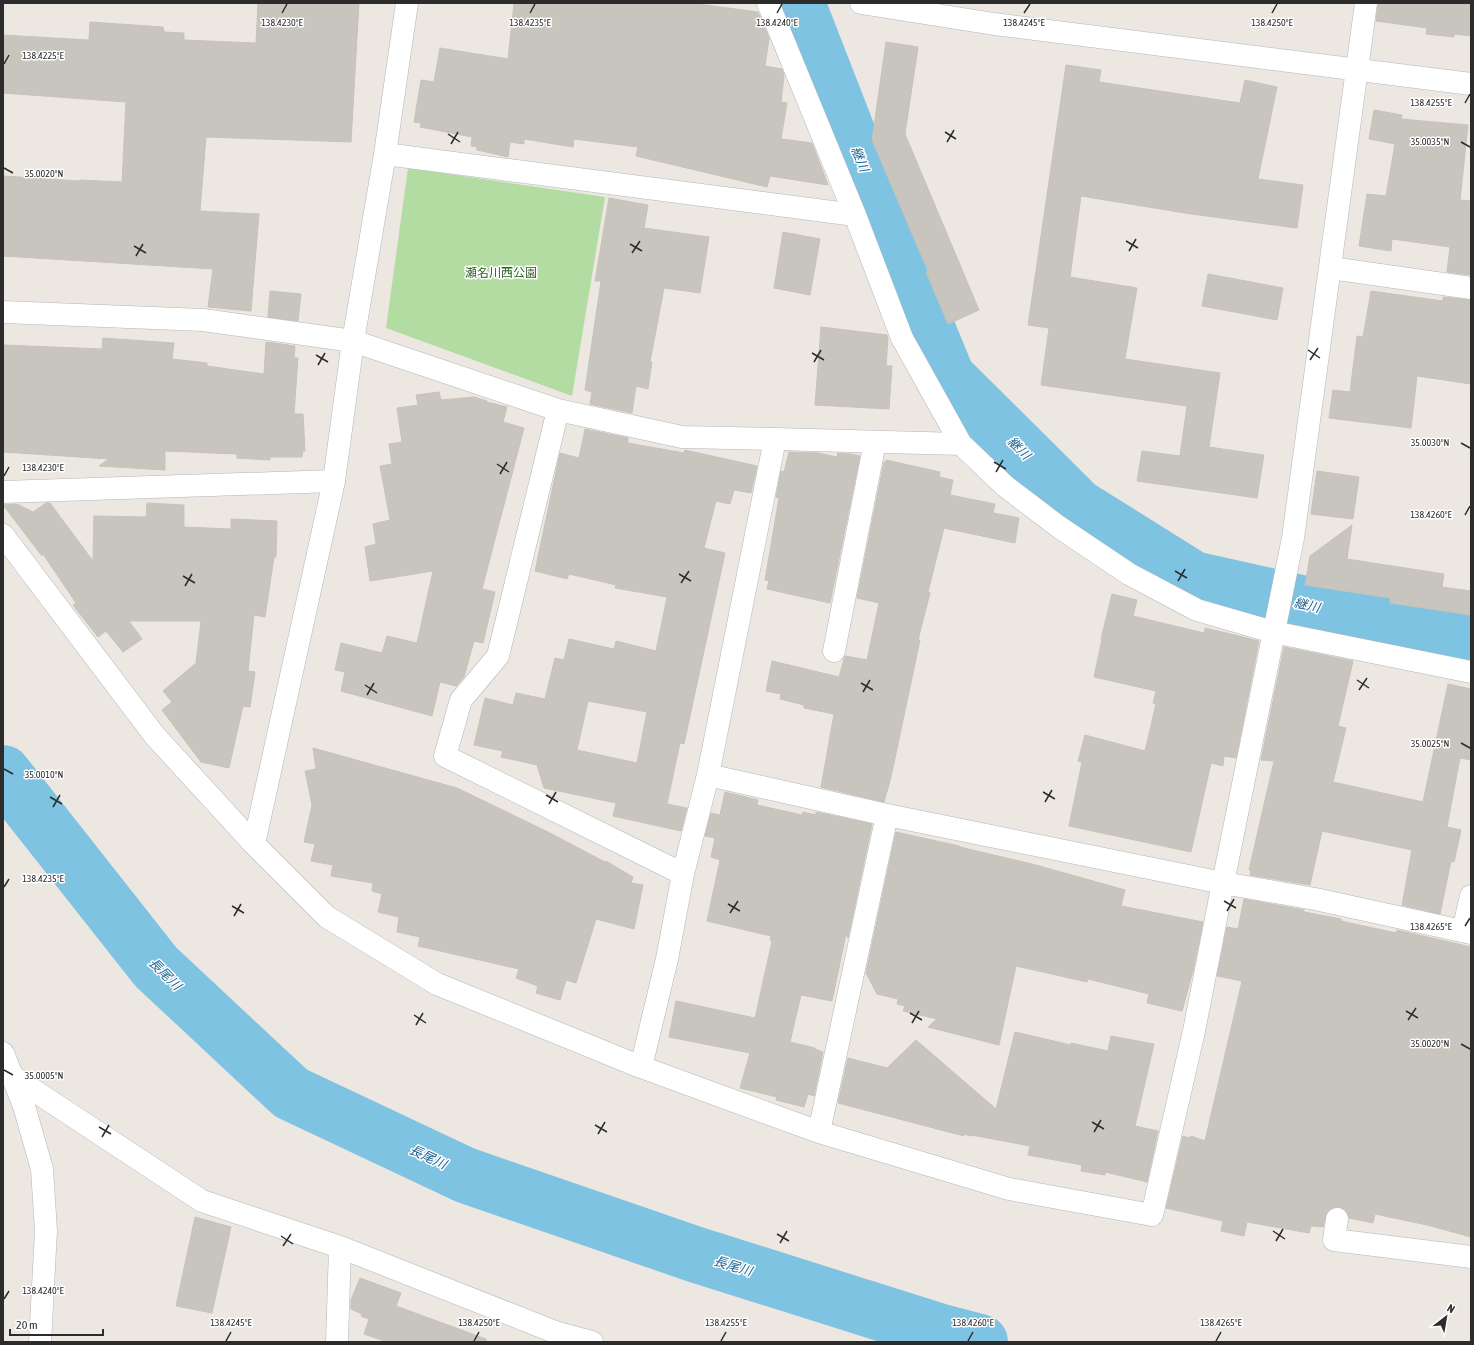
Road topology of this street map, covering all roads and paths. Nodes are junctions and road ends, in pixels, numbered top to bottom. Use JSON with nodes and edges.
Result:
{"nodes":[{"id":1,"x":407,"y":3,"type":"edge"},
{"id":2,"x":768,"y":3,"type":"edge"},
{"id":3,"x":865,"y":3,"type":"edge"},
{"id":4,"x":1366,"y":3,"type":"edge"},
{"id":5,"x":1358,"y":69,"type":"junction"},
{"id":6,"x":1471,"y":84,"type":"edge"},
{"id":7,"x":386,"y":154,"type":"junction"},
{"id":8,"x":855,"y":215,"type":"junction"},
{"id":9,"x":1331,"y":268,"type":"junction"},
{"id":10,"x":1471,"y":288,"type":"edge"},
{"id":11,"x":3,"y":312,"type":"edge"},
{"id":12,"x":353,"y":341,"type":"junction"},
{"id":13,"x":558,"y":410,"type":"junction"},
{"id":14,"x":775,"y":438,"type":"junction"},
{"id":15,"x":875,"y":442,"type":"junction"},
{"id":16,"x":961,"y":444,"type":"junction"},
{"id":17,"x":334,"y":482,"type":"junction"},
{"id":18,"x":3,"y":492,"type":"edge"},
{"id":19,"x":3,"y":534,"type":"edge"},
{"id":20,"x":1273,"y":632,"type":"junction"},
{"id":21,"x":834,"y":651,"type":"dead end"},
{"id":22,"x":1471,"y":672,"type":"edge"},
{"id":23,"x":708,"y":775,"type":"junction"},
{"id":24,"x":887,"y":815,"type":"junction"},
{"id":25,"x":254,"y":844,"type":"junction"},
{"id":26,"x":683,"y":874,"type":"junction"},
{"id":27,"x":1223,"y":883,"type":"junction"},
{"id":28,"x":1471,"y":896,"type":"edge"},
{"id":29,"x":1467,"y":932,"type":"edge"},
{"id":30,"x":3,"y":1053,"type":"edge"},
{"id":31,"x":641,"y":1068,"type":"junction"},
{"id":32,"x":12,"y":1076,"type":"junction"},
{"id":33,"x":819,"y":1132,"type":"junction"},
{"id":34,"x":1336,"y":1219,"type":"dead end"},
{"id":35,"x":340,"y":1247,"type":"junction"},
{"id":36,"x":1471,"y":1257,"type":"edge"},
{"id":37,"x":554,"y":1337,"type":"edge"},
{"id":38,"x":40,"y":1342,"type":"edge"},
{"id":39,"x":337,"y":1342,"type":"edge"},
{"id":40,"x":592,"y":1342,"type":"edge"}],
"edges":[{"from":1,"to":7,"type":"street"},
{"from":2,"to":8,"type":"street"},
{"from":3,"to":5,"type":"street"},
{"from":4,"to":5,"type":"street"},
{"from":5,"to":6,"type":"street"},
{"from":5,"to":9,"type":"street"},
{"from":7,"to":8,"type":"street"},
{"from":7,"to":12,"type":"street"},
{"from":8,"to":16,"type":"street"},
{"from":9,"to":10,"type":"street"},
{"from":9,"to":20,"type":"street"},
{"from":11,"to":12,"type":"street"},
{"from":12,"to":13,"type":"street"},
{"from":12,"to":17,"type":"street"},
{"from":13,"to":14,"type":"street"},
{"from":13,"to":26,"type":"street"},
{"from":14,"to":15,"type":"street"},
{"from":14,"to":23,"type":"street"},
{"from":15,"to":16,"type":"street"},
{"from":15,"to":21,"type":"street"},
{"from":16,"to":20,"type":"street"},
{"from":17,"to":18,"type":"street"},
{"from":17,"to":25,"type":"street"},
{"from":19,"to":25,"type":"street"},
{"from":20,"to":22,"type":"street"},
{"from":20,"to":27,"type":"street"},
{"from":23,"to":24,"type":"street"},
{"from":23,"to":26,"type":"street"},
{"from":24,"to":27,"type":"street"},
{"from":24,"to":33,"type":"street"},
{"from":25,"to":31,"type":"street"},
{"from":26,"to":31,"type":"street"},
{"from":27,"to":29,"type":"street"},
{"from":27,"to":33,"type":"street"},
{"from":28,"to":29,"type":"street"},
{"from":30,"to":32,"type":"street"},
{"from":31,"to":33,"type":"street"},
{"from":32,"to":35,"type":"street"},
{"from":32,"to":38,"type":"street"},
{"from":34,"to":36,"type":"street"},
{"from":35,"to":37,"type":"street"},
{"from":35,"to":39,"type":"street"},
{"from":37,"to":40,"type":"street"}]}
